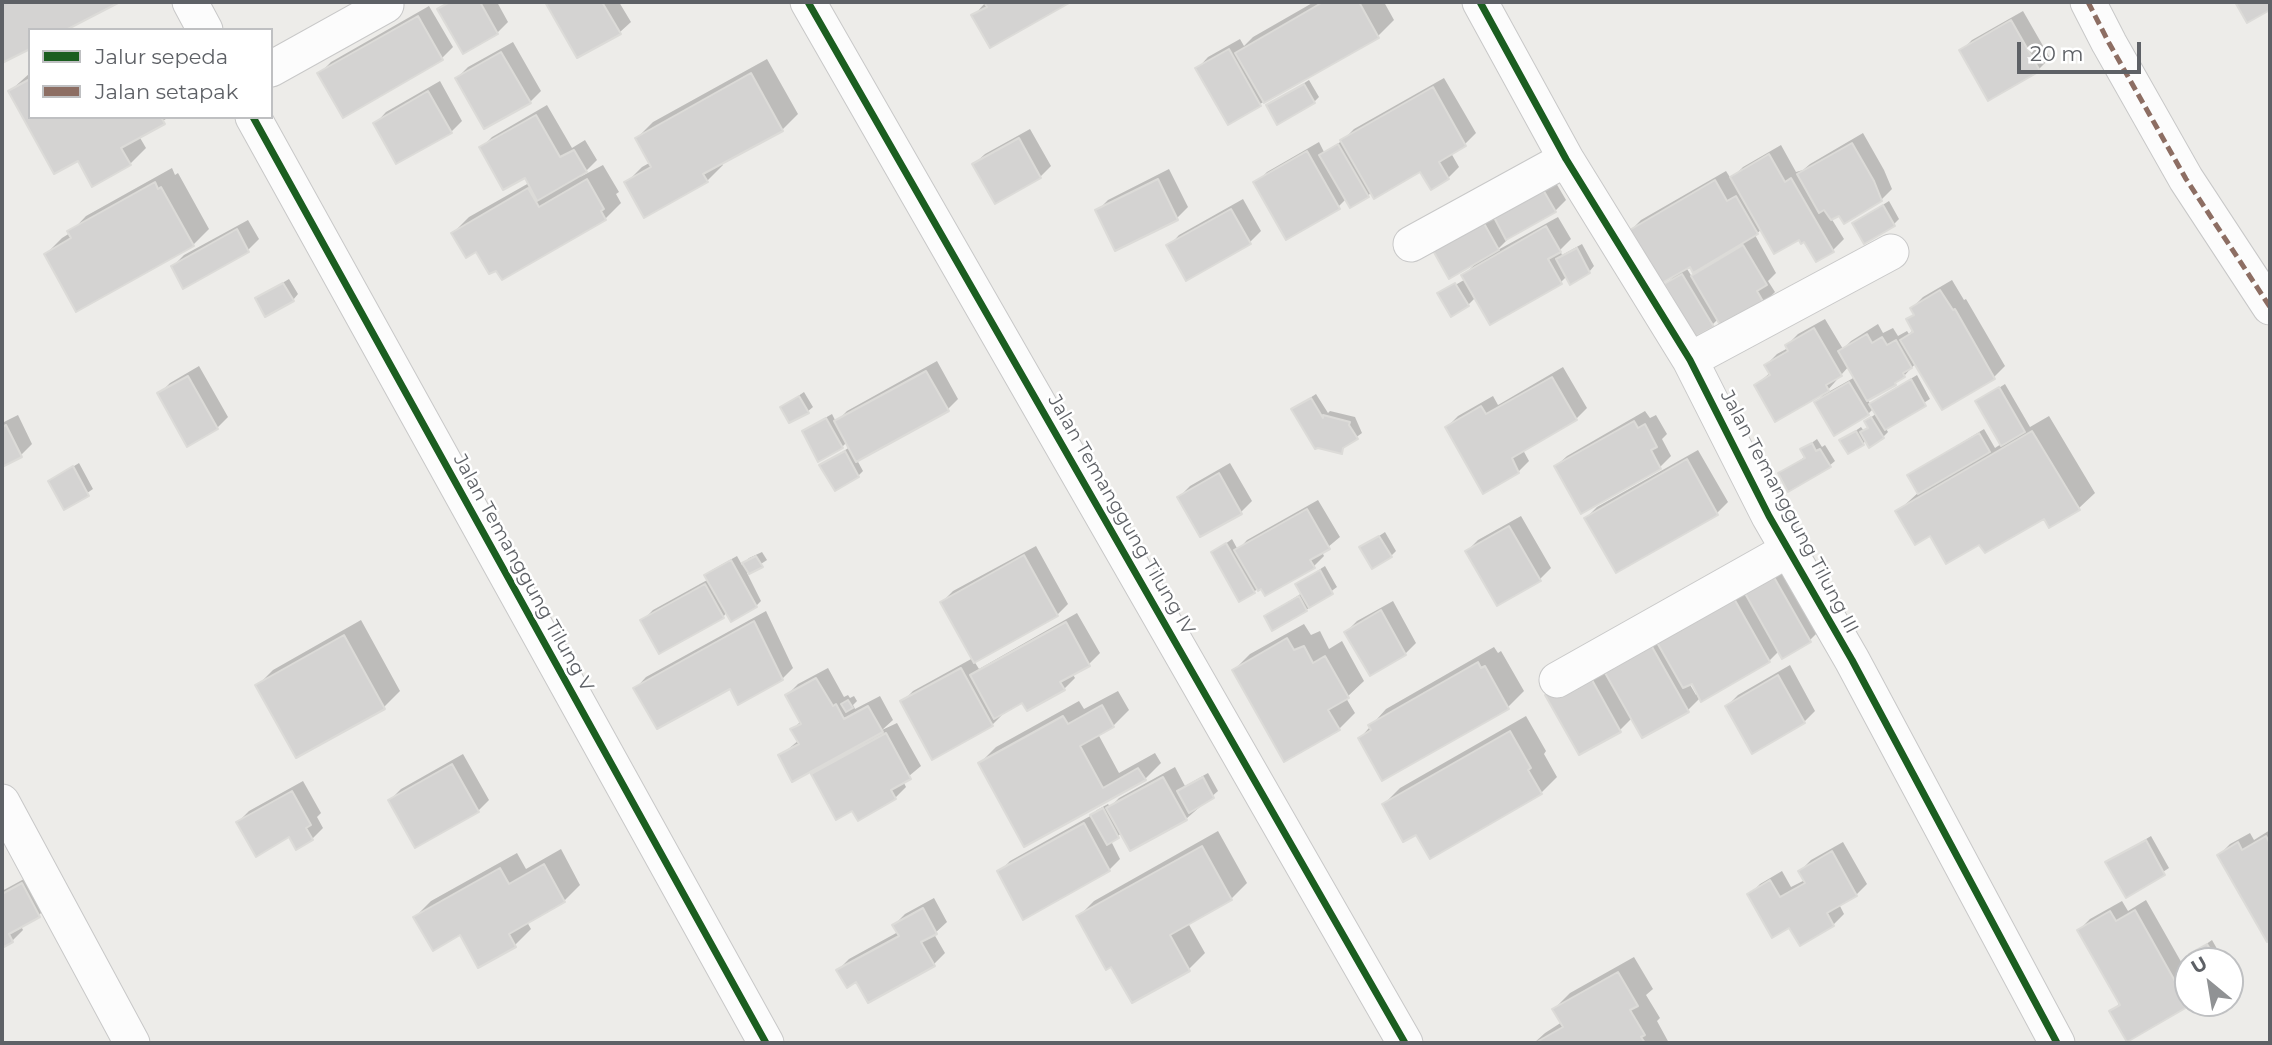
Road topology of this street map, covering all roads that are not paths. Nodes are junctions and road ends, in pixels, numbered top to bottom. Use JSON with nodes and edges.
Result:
{"nodes":[{"id":1,"x":190,"y":2,"type":"edge"},
{"id":2,"x":808,"y":2,"type":"edge"},
{"id":3,"x":1480,"y":2,"type":"edge"},
{"id":4,"x":2088,"y":2,"type":"edge"},
{"id":5,"x":386,"y":5,"type":"dead end"},
{"id":6,"x":204,"y":28,"type":"edge"},
{"id":7,"x":273,"y":68,"type":"edge"},
{"id":8,"x":254,"y":119,"type":"edge"},
{"id":9,"x":1566,"y":159,"type":"junction"},
{"id":10,"x":1411,"y":244,"type":"dead end"},
{"id":11,"x":1891,"y":252,"type":"dead end"},
{"id":12,"x":2270,"y":307,"type":"edge"},
{"id":13,"x":1690,"y":360,"type":"junction"},
{"id":14,"x":1788,"y":550,"type":"junction"},
{"id":15,"x":1557,"y":680,"type":"dead end"},
{"id":16,"x":2,"y":802,"type":"edge"},
{"id":17,"x":132,"y":1043,"type":"edge"},
{"id":18,"x":766,"y":1043,"type":"edge"},
{"id":19,"x":1405,"y":1043,"type":"edge"},
{"id":20,"x":2057,"y":1043,"type":"edge"}],
"edges":[{"from":1,"to":6,"type":"street"},
{"from":2,"to":19,"type":"street","name":"Jalan Temanggung Tilung IV"},
{"from":3,"to":9,"type":"street","name":"Jalan Temanggung Tilung III"},
{"from":4,"to":12,"type":"street"},
{"from":5,"to":7,"type":"street"},
{"from":8,"to":18,"type":"street","name":"Jalan Temanggung Tilung V"},
{"from":9,"to":10,"type":"street"},
{"from":9,"to":13,"type":"street","name":"Jalan Temanggung Tilung III"},
{"from":11,"to":13,"type":"street"},
{"from":13,"to":14,"type":"street","name":"Jalan Temanggung Tilung III"},
{"from":14,"to":15,"type":"street"},
{"from":14,"to":20,"type":"street","name":"Jalan Temanggung Tilung III"},
{"from":16,"to":17,"type":"street"}]}
